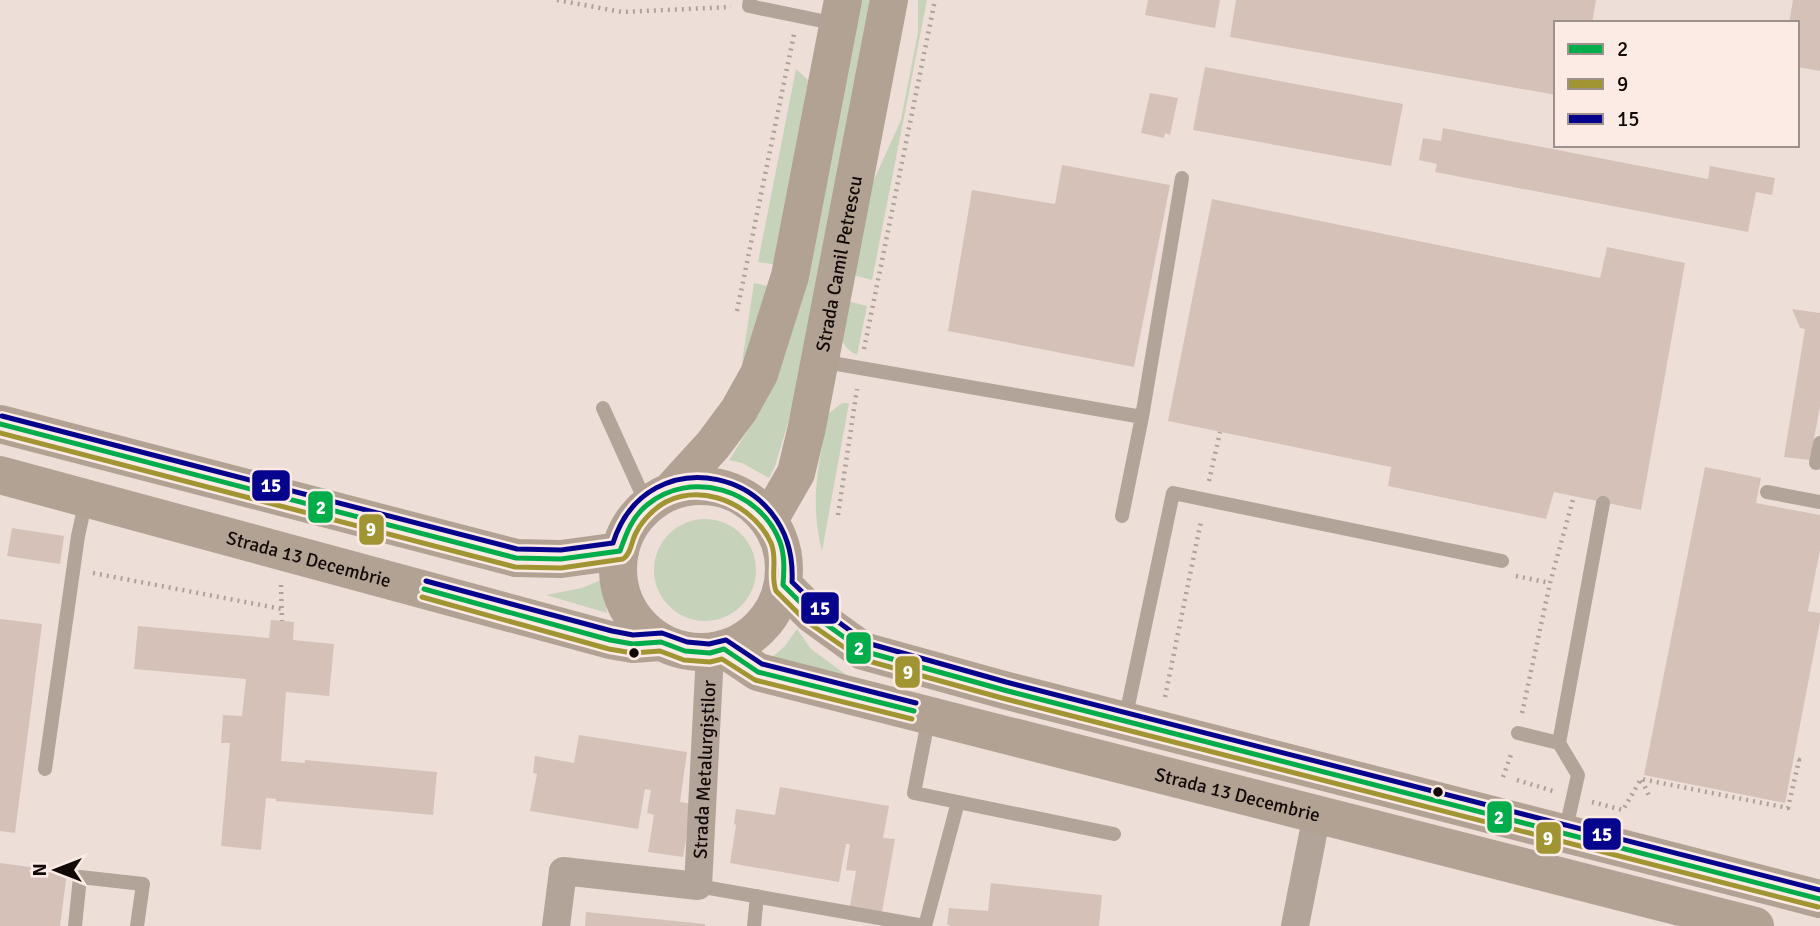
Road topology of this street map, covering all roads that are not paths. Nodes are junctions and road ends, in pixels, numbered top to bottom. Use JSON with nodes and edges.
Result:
{"nodes":[{"id":1,"x":889,"y":0,"type":"edge"},
{"id":2,"x":750,"y":3,"type":"edge"},
{"id":3,"x":841,"y":12,"type":"edge"},
{"id":4,"x":1182,"y":178,"type":"dead end"},
{"id":5,"x":820,"y":361,"type":"junction"},
{"id":6,"x":603,"y":408,"type":"dead end"},
{"id":7,"x":1142,"y":417,"type":"junction"},
{"id":8,"x":0,"y":424,"type":"edge"},
{"id":9,"x":1820,"y":443,"type":"edge"},
{"id":10,"x":1816,"y":463,"type":"dead end"},
{"id":11,"x":0,"y":475,"type":"edge"},
{"id":12,"x":1767,"y":492,"type":"dead end"},
{"id":13,"x":86,"y":498,"type":"junction"},
{"id":14,"x":659,"y":498,"type":"junction"},
{"id":15,"x":1820,"y":502,"type":"edge"},
{"id":16,"x":1603,"y":503,"type":"dead end"},
{"id":17,"x":1122,"y":516,"type":"dead end"},
{"id":18,"x":769,"y":520,"type":"junction"},
{"id":19,"x":620,"y":551,"type":"junction"},
{"id":20,"x":1502,"y":561,"type":"dead end"},
{"id":21,"x":783,"y":585,"type":"junction"},
{"id":22,"x":661,"y":642,"type":"junction"},
{"id":23,"x":717,"y":651,"type":"junction"},
{"id":24,"x":930,"y":715,"type":"junction"},
{"id":25,"x":1124,"y":721,"type":"junction"},
{"id":26,"x":1518,"y":733,"type":"road end"},
{"id":27,"x":1559,"y":743,"type":"junction"},
{"id":28,"x":45,"y":769,"type":"dead end"},
{"id":29,"x":958,"y":802,"type":"junction"},
{"id":30,"x":1317,"y":814,"type":"junction"},
{"id":31,"x":1114,"y":834,"type":"dead end"},
{"id":32,"x":1564,"y":834,"type":"junction"},
{"id":33,"x":698,"y":886,"type":"junction"},
{"id":34,"x":757,"y":896,"type":"junction"},
{"id":35,"x":1820,"y":900,"type":"edge"},
{"id":36,"x":1706,"y":920,"type":"edge"},
{"id":37,"x":75,"y":926,"type":"edge"},
{"id":38,"x":137,"y":926,"type":"edge"},
{"id":39,"x":556,"y":926,"type":"edge"},
{"id":40,"x":754,"y":926,"type":"edge"},
{"id":41,"x":925,"y":926,"type":"edge"},
{"id":42,"x":1295,"y":926,"type":"edge"},
{"id":43,"x":1755,"y":926,"type":"edge"}],
"edges":[{"from":1,"to":5,"type":"main road","name":"Strada Camil Petrescu"},
{"from":2,"to":3,"type":"lane"},
{"from":3,"to":14,"type":"main road"},
{"from":4,"to":7,"type":"lane"},
{"from":5,"to":7,"type":"lane"},
{"from":5,"to":18,"type":"main road","name":"Strada Camil Petrescu"},
{"from":6,"to":14,"type":"lane"},
{"from":7,"to":17,"type":"lane"},
{"from":8,"to":19,"type":"main road"},
{"from":9,"to":10,"type":"lane"},
{"from":11,"to":13,"type":"main road","name":"Strada 13 Decembrie"},
{"from":12,"to":15,"type":"lane"},
{"from":13,"to":22,"type":"main road","name":"Strada 13 Decembrie"},
{"from":13,"to":28,"type":"lane"},
{"from":14,"to":18,"type":"main road"},
{"from":14,"to":19,"type":"main road","name":"Strada 13 Decembrie"},
{"from":16,"to":27,"type":"lane"},
{"from":18,"to":21,"type":"main road"},
{"from":19,"to":22,"type":"main road","name":"Strada 13 Decembrie"},
{"from":20,"to":25,"type":"lane"},
{"from":21,"to":23,"type":"main road"},
{"from":21,"to":25,"type":"main road"},
{"from":22,"to":23,"type":"main road","name":"Strada 13 Decembrie"},
{"from":23,"to":24,"type":"main road","name":"Strada 13 Decembrie"},
{"from":23,"to":33,"type":"street","name":"Strada Metalurgiștilor"},
{"from":24,"to":29,"type":"lane"},
{"from":24,"to":30,"type":"main road","name":"Strada 13 Decembrie"},
{"from":25,"to":32,"type":"main road"},
{"from":26,"to":27,"type":"lane"},
{"from":27,"to":32,"type":"lane"},
{"from":29,"to":31,"type":"lane"},
{"from":29,"to":41,"type":"lane"},
{"from":30,"to":36,"type":"main road","name":"Strada 13 Decembrie"},
{"from":30,"to":42,"type":"street"},
{"from":32,"to":35,"type":"main road"},
{"from":33,"to":34,"type":"lane","name":"Strada Metalurgiștilor"},
{"from":33,"to":39,"type":"street","name":"Strada Metalurgiștilor"},
{"from":34,"to":40,"type":"lane"},
{"from":34,"to":41,"type":"lane","name":"Strada Metalurgiștilor"},
{"from":36,"to":43,"type":"main road","name":"Strada 13 Decembrie"},
{"from":37,"to":38,"type":"lane"}]}
